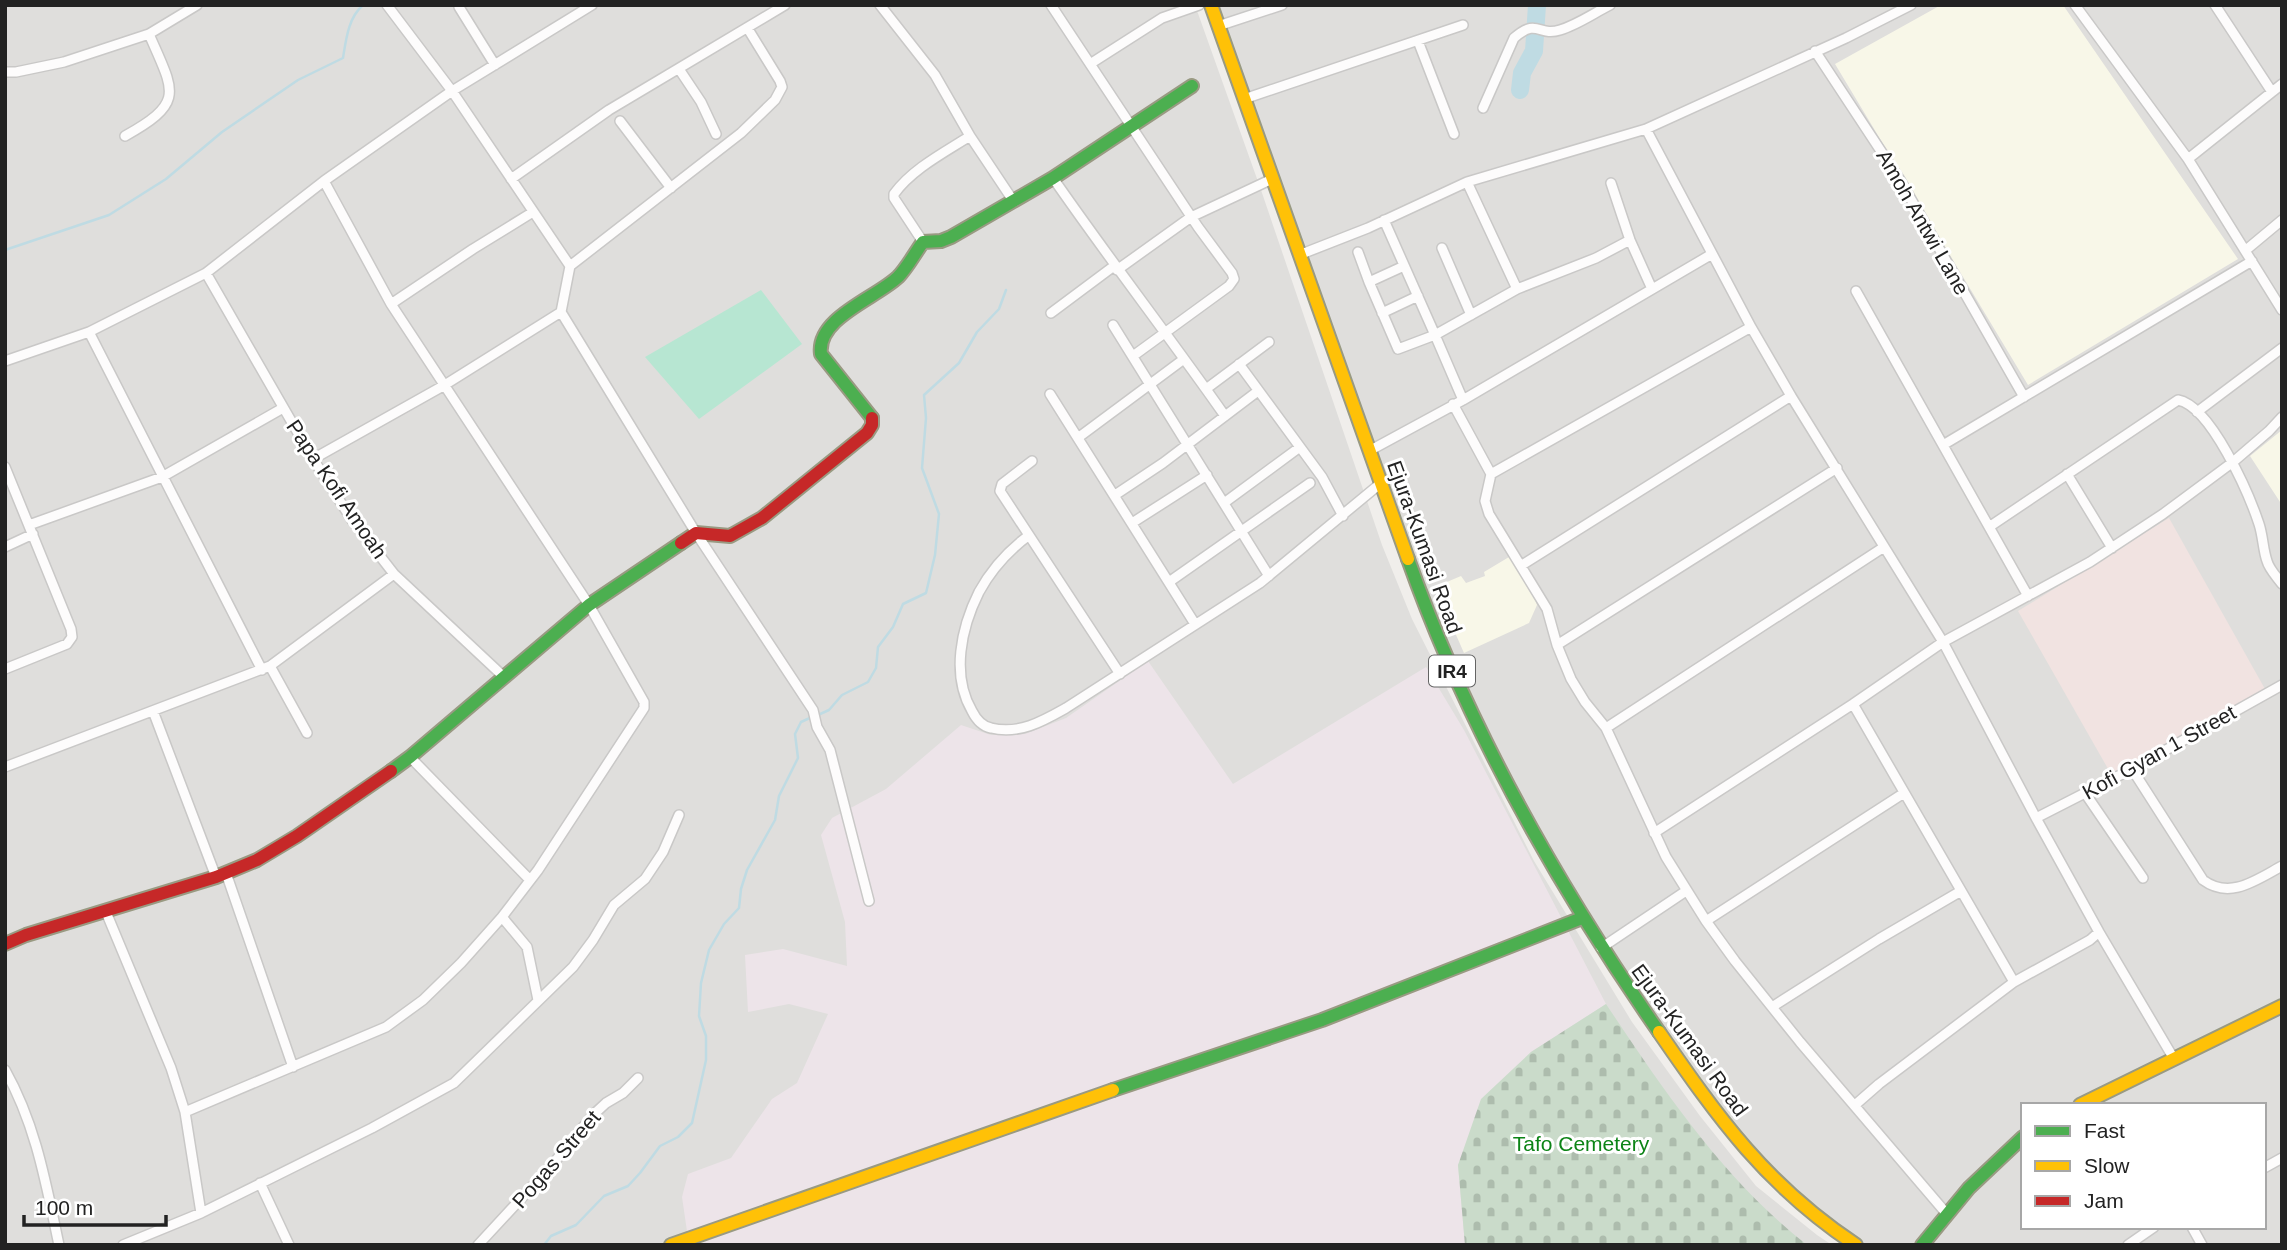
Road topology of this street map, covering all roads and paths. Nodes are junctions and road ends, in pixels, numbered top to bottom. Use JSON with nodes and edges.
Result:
{"nodes":[{"id":1,"x":197,"y":5,"type":"edge"},
{"id":2,"x":387,"y":5,"type":"edge"},
{"id":3,"x":592,"y":5,"type":"edge"},
{"id":4,"x":785,"y":5,"type":"edge"},
{"id":5,"x":880,"y":5,"type":"edge"},
{"id":6,"x":1199,"y":5,"type":"edge"},
{"id":7,"x":1210,"y":5,"type":"edge"},
{"id":8,"x":1282,"y":5,"type":"edge"},
{"id":9,"x":1610,"y":5,"type":"edge"},
{"id":10,"x":1911,"y":5,"type":"edge"},
{"id":11,"x":2075,"y":5,"type":"edge"},
{"id":12,"x":2215,"y":5,"type":"edge"},
{"id":13,"x":1052,"y":6,"type":"edge"},
{"id":14,"x":459,"y":7,"type":"dead end"},
{"id":15,"x":1463,"y":25,"type":"dead end"},
{"id":16,"x":1218,"y":26,"type":"junction"},
{"id":17,"x":748,"y":29,"type":"junction"},
{"id":18,"x":149,"y":34,"type":"junction"},
{"id":19,"x":1418,"y":41,"type":"junction"},
{"id":20,"x":1815,"y":51,"type":"junction"},
{"id":21,"x":1090,"y":64,"type":"junction"},
{"id":22,"x":495,"y":65,"type":"junction"},
{"id":23,"x":679,"y":69,"type":"junction"},
{"id":24,"x":5,"y":72,"type":"edge"},
{"id":25,"x":2282,"y":84,"type":"edge"},
{"id":26,"x":1192,"y":86,"type":"dead end"},
{"id":27,"x":452,"y":91,"type":"junction"},
{"id":28,"x":2272,"y":92,"type":"junction"},
{"id":29,"x":1244,"y":99,"type":"junction"},
{"id":30,"x":1483,"y":108,"type":"dead end"},
{"id":31,"x":620,"y":121,"type":"dead end"},
{"id":32,"x":1132,"y":127,"type":"junction"},
{"id":33,"x":1646,"y":129,"type":"junction"},
{"id":34,"x":716,"y":134,"type":"dead end"},
{"id":35,"x":1454,"y":134,"type":"dead end"},
{"id":36,"x":125,"y":136,"type":"dead end"},
{"id":37,"x":970,"y":136,"type":"junction"},
{"id":38,"x":2188,"y":159,"type":"junction"},
{"id":39,"x":1053,"y":178,"type":"junction"},
{"id":40,"x":511,"y":179,"type":"junction"},
{"id":41,"x":1272,"y":179,"type":"junction"},
{"id":42,"x":324,"y":181,"type":"junction"},
{"id":43,"x":1467,"y":182,"type":"junction"},
{"id":44,"x":1611,"y":183,"type":"dead end"},
{"id":45,"x":671,"y":188,"type":"junction"},
{"id":46,"x":1014,"y":202,"type":"junction"},
{"id":47,"x":533,"y":212,"type":"junction"},
{"id":48,"x":1191,"y":217,"type":"junction"},
{"id":49,"x":1384,"y":220,"type":"junction"},
{"id":50,"x":2282,"y":220,"type":"edge"},
{"id":51,"x":1630,"y":240,"type":"junction"},
{"id":52,"x":923,"y":242,"type":"junction"},
{"id":53,"x":1442,"y":248,"type":"dead end"},
{"id":54,"x":2246,"y":250,"type":"junction"},
{"id":55,"x":1357,"y":252,"type":"dead end"},
{"id":56,"x":1712,"y":254,"type":"junction"},
{"id":57,"x":1299,"y":255,"type":"junction"},
{"id":58,"x":2252,"y":261,"type":"junction"},
{"id":59,"x":570,"y":266,"type":"junction"},
{"id":60,"x":1404,"y":266,"type":"junction"},
{"id":61,"x":1115,"y":268,"type":"junction"},
{"id":62,"x":206,"y":272,"type":"junction"},
{"id":63,"x":1369,"y":282,"type":"junction"},
{"id":64,"x":1517,"y":289,"type":"junction"},
{"id":65,"x":1653,"y":289,"type":"junction"},
{"id":66,"x":1856,"y":291,"type":"dead end"},
{"id":67,"x":1418,"y":296,"type":"junction"},
{"id":68,"x":391,"y":304,"type":"junction"},
{"id":69,"x":2282,"y":310,"type":"edge"},
{"id":70,"x":561,"y":312,"type":"junction"},
{"id":71,"x":1051,"y":313,"type":"dead end"},
{"id":72,"x":1382,"y":313,"type":"junction"},
{"id":73,"x":1471,"y":315,"type":"junction"},
{"id":74,"x":1113,"y":325,"type":"dead end"},
{"id":75,"x":1751,"y":327,"type":"junction"},
{"id":76,"x":89,"y":332,"type":"junction"},
{"id":77,"x":1164,"y":334,"type":"junction"},
{"id":78,"x":1435,"y":335,"type":"junction"},
{"id":79,"x":1269,"y":342,"type":"dead end"},
{"id":80,"x":2282,"y":348,"type":"edge"},
{"id":81,"x":1133,"y":356,"type":"junction"},
{"id":82,"x":1184,"y":359,"type":"junction"},
{"id":83,"x":5,"y":361,"type":"edge"},
{"id":84,"x":1238,"y":364,"type":"junction"},
{"id":85,"x":1150,"y":383,"type":"junction"},
{"id":86,"x":443,"y":386,"type":"junction"},
{"id":87,"x":1206,"y":388,"type":"junction"},
{"id":88,"x":1258,"y":391,"type":"junction"},
{"id":89,"x":1050,"y":394,"type":"dead end"},
{"id":90,"x":1791,"y":396,"type":"junction"},
{"id":91,"x":2024,"y":397,"type":"junction"},
{"id":92,"x":1463,"y":400,"type":"junction"},
{"id":93,"x":1453,"y":404,"type":"junction"},
{"id":94,"x":283,"y":408,"type":"junction"},
{"id":95,"x":2197,"y":412,"type":"junction"},
{"id":96,"x":1225,"y":416,"type":"junction"},
{"id":97,"x":2282,"y":417,"type":"edge"},
{"id":98,"x":1079,"y":437,"type":"junction"},
{"id":99,"x":1187,"y":443,"type":"junction"},
{"id":100,"x":1943,"y":445,"type":"junction"},
{"id":101,"x":1300,"y":447,"type":"junction"},
{"id":102,"x":1369,"y":451,"type":"junction"},
{"id":103,"x":313,"y":459,"type":"junction"},
{"id":104,"x":1032,"y":461,"type":"dead end"},
{"id":105,"x":2233,"y":462,"type":"junction"},
{"id":106,"x":5,"y":467,"type":"edge"},
{"id":107,"x":1837,"y":468,"type":"junction"},
{"id":108,"x":1491,"y":474,"type":"junction"},
{"id":109,"x":2067,"y":474,"type":"junction"},
{"id":110,"x":1207,"y":475,"type":"junction"},
{"id":111,"x":162,"y":477,"type":"junction"},
{"id":112,"x":1310,"y":483,"type":"dead end"},
{"id":113,"x":1381,"y":483,"type":"junction"},
{"id":114,"x":1115,"y":495,"type":"junction"},
{"id":115,"x":1224,"y":503,"type":"junction"},
{"id":116,"x":1343,"y":516,"type":"junction"},
{"id":117,"x":1132,"y":523,"type":"junction"},
{"id":118,"x":1989,"y":527,"type":"junction"},
{"id":119,"x":31,"y":530,"type":"junction"},
{"id":120,"x":1241,"y":530,"type":"junction"},
{"id":121,"x":696,"y":533,"type":"junction"},
{"id":122,"x":1028,"y":536,"type":"junction"},
{"id":123,"x":5,"y":547,"type":"edge"},
{"id":124,"x":1884,"y":547,"type":"junction"},
{"id":125,"x":2112,"y":548,"type":"junction"},
{"id":126,"x":1522,"y":565,"type":"junction"},
{"id":127,"x":394,"y":574,"type":"junction"},
{"id":128,"x":1269,"y":576,"type":"junction"},
{"id":129,"x":1169,"y":582,"type":"junction"},
{"id":130,"x":2282,"y":584,"type":"edge"},
{"id":131,"x":2028,"y":596,"type":"junction"},
{"id":132,"x":589,"y":605,"type":"junction"},
{"id":133,"x":1195,"y":624,"type":"junction"},
{"id":134,"x":1943,"y":642,"type":"junction"},
{"id":135,"x":1557,"y":645,"type":"junction"},
{"id":136,"x":266,"y":668,"type":"junction"},
{"id":137,"x":5,"y":669,"type":"edge"},
{"id":138,"x":1120,"y":674,"type":"junction"},
{"id":139,"x":503,"y":677,"type":"junction"},
{"id":140,"x":2282,"y":685,"type":"edge"},
{"id":141,"x":1853,"y":704,"type":"junction"},
{"id":142,"x":153,"y":711,"type":"junction"},
{"id":143,"x":1606,"y":728,"type":"junction"},
{"id":144,"x":307,"y":733,"type":"dead end"},
{"id":145,"x":410,"y":757,"type":"junction"},
{"id":146,"x":5,"y":767,"type":"edge"},
{"id":147,"x":2132,"y":769,"type":"junction"},
{"id":148,"x":1904,"y":793,"type":"junction"},
{"id":149,"x":2085,"y":793,"type":"junction"},
{"id":150,"x":679,"y":816,"type":"dead end"},
{"id":151,"x":2036,"y":818,"type":"junction"},
{"id":152,"x":1654,"y":833,"type":"junction"},
{"id":153,"x":2282,"y":866,"type":"edge"},
{"id":154,"x":221,"y":875,"type":"junction"},
{"id":155,"x":2143,"y":878,"type":"dead end"},
{"id":156,"x":530,"y":880,"type":"junction"},
{"id":157,"x":1686,"y":891,"type":"junction"},
{"id":158,"x":1961,"y":891,"type":"junction"},
{"id":159,"x":869,"y":901,"type":"dead end"},
{"id":160,"x":106,"y":912,"type":"junction"},
{"id":161,"x":502,"y":916,"type":"junction"},
{"id":162,"x":1582,"y":918,"type":"junction"},
{"id":163,"x":1706,"y":921,"type":"junction"},
{"id":164,"x":2099,"y":932,"type":"junction"},
{"id":165,"x":5,"y":944,"type":"edge"},
{"id":166,"x":1601,"y":948,"type":"junction"},
{"id":167,"x":2014,"y":982,"type":"junction"},
{"id":168,"x":538,"y":1000,"type":"junction"},
{"id":169,"x":2282,"y":1006,"type":"edge"},
{"id":170,"x":1772,"y":1007,"type":"junction"},
{"id":171,"x":2174,"y":1059,"type":"junction"},
{"id":172,"x":293,"y":1066,"type":"junction"},
{"id":173,"x":5,"y":1070,"type":"edge"},
{"id":174,"x":638,"y":1078,"type":"dead end"},
{"id":175,"x":2084,"y":1103,"type":"edge"},
{"id":176,"x":1855,"y":1105,"type":"junction"},
{"id":177,"x":186,"y":1112,"type":"junction"},
{"id":178,"x":2021,"y":1138,"type":"edge"},
{"id":179,"x":2282,"y":1158,"type":"edge"},
{"id":180,"x":2266,"y":1167,"type":"edge"},
{"id":181,"x":260,"y":1183,"type":"junction"},
{"id":182,"x":201,"y":1213,"type":"junction"},
{"id":183,"x":1946,"y":1213,"type":"junction"},
{"id":184,"x":2151,"y":1229,"type":"edge"},
{"id":185,"x":2193,"y":1229,"type":"edge"},
{"id":186,"x":59,"y":1245,"type":"edge"},
{"id":187,"x":122,"y":1245,"type":"edge"},
{"id":188,"x":289,"y":1245,"type":"edge"},
{"id":189,"x":478,"y":1245,"type":"edge"},
{"id":190,"x":671,"y":1245,"type":"edge"},
{"id":191,"x":1857,"y":1245,"type":"edge"},
{"id":192,"x":1922,"y":1245,"type":"edge"},
{"id":193,"x":2128,"y":1245,"type":"edge"},
{"id":194,"x":2202,"y":1245,"type":"edge"}],
"edges":[{"from":1,"to":18,"type":"street"},
{"from":2,"to":27,"type":"street"},
{"from":3,"to":22,"type":"street"},
{"from":4,"to":17,"type":"street"},
{"from":5,"to":37,"type":"street"},
{"from":6,"to":21,"type":"street"},
{"from":7,"to":16,"type":"street","name":"Ejura-Kumasi Road","number":"IR4"},
{"from":8,"to":16,"type":"street"},
{"from":9,"to":30,"type":"street"},
{"from":10,"to":20,"type":"street"},
{"from":11,"to":38,"type":"street"},
{"from":12,"to":28,"type":"street"},
{"from":13,"to":21,"type":"street"},
{"from":14,"to":22,"type":"street"},
{"from":15,"to":19,"type":"street"},
{"from":16,"to":29,"type":"street","name":"Ejura-Kumasi Road","number":"IR4"},
{"from":17,"to":23,"type":"street"},
{"from":17,"to":45,"type":"street"},
{"from":18,"to":24,"type":"street"},
{"from":18,"to":36,"type":"street"},
{"from":19,"to":29,"type":"street"},
{"from":19,"to":35,"type":"street"},
{"from":20,"to":33,"type":"street"},
{"from":20,"to":91,"type":"street","name":"Amoh Antwi Lane"},
{"from":21,"to":32,"type":"street"},
{"from":22,"to":27,"type":"street"},
{"from":23,"to":34,"type":"street"},
{"from":23,"to":40,"type":"street"},
{"from":25,"to":28,"type":"street"},
{"from":26,"to":32,"type":"street"},
{"from":27,"to":40,"type":"street"},
{"from":27,"to":42,"type":"street"},
{"from":28,"to":38,"type":"street"},
{"from":29,"to":41,"type":"street","name":"Ejura-Kumasi Road","number":"IR4"},
{"from":31,"to":45,"type":"street"},
{"from":32,"to":39,"type":"street"},
{"from":32,"to":48,"type":"street"},
{"from":33,"to":43,"type":"street"},
{"from":33,"to":56,"type":"street"},
{"from":37,"to":46,"type":"street"},
{"from":37,"to":52,"type":"street"},
{"from":38,"to":54,"type":"street"},
{"from":39,"to":46,"type":"street"},
{"from":39,"to":61,"type":"street"},
{"from":40,"to":47,"type":"street"},
{"from":41,"to":48,"type":"street"},
{"from":41,"to":57,"type":"street","name":"Ejura-Kumasi Road","number":"IR4"},
{"from":42,"to":62,"type":"street"},
{"from":42,"to":68,"type":"street"},
{"from":43,"to":49,"type":"street"},
{"from":43,"to":64,"type":"street"},
{"from":44,"to":51,"type":"street"},
{"from":45,"to":59,"type":"street"},
{"from":46,"to":52,"type":"street"},
{"from":47,"to":59,"type":"street"},
{"from":47,"to":68,"type":"street"},
{"from":48,"to":61,"type":"street"},
{"from":48,"to":77,"type":"street"},
{"from":49,"to":57,"type":"street"},
{"from":49,"to":60,"type":"street"},
{"from":50,"to":54,"type":"street"},
{"from":51,"to":64,"type":"street"},
{"from":51,"to":65,"type":"street"},
{"from":52,"to":121,"type":"street"},
{"from":53,"to":73,"type":"street"},
{"from":54,"to":58,"type":"street"},
{"from":55,"to":63,"type":"street"},
{"from":56,"to":65,"type":"street"},
{"from":56,"to":75,"type":"street"},
{"from":57,"to":102,"type":"street","name":"Ejura-Kumasi Road","number":"IR4"},
{"from":58,"to":69,"type":"street"},
{"from":58,"to":91,"type":"street"},
{"from":59,"to":70,"type":"street"},
{"from":60,"to":63,"type":"street"},
{"from":60,"to":67,"type":"street"},
{"from":61,"to":71,"type":"street"},
{"from":61,"to":77,"type":"street"},
{"from":62,"to":76,"type":"street"},
{"from":62,"to":94,"type":"street","name":"Papa Kofi Amoah"},
{"from":63,"to":72,"type":"street"},
{"from":64,"to":73,"type":"street"},
{"from":65,"to":92,"type":"street"},
{"from":66,"to":100,"type":"street"},
{"from":67,"to":72,"type":"street"},
{"from":67,"to":78,"type":"street"},
{"from":68,"to":86,"type":"street"},
{"from":70,"to":86,"type":"street"},
{"from":70,"to":121,"type":"street"},
{"from":72,"to":78,"type":"street"},
{"from":73,"to":78,"type":"street"},
{"from":74,"to":81,"type":"street"},
{"from":75,"to":90,"type":"street"},
{"from":75,"to":108,"type":"street"},
{"from":76,"to":83,"type":"street"},
{"from":76,"to":111,"type":"street"},
{"from":77,"to":81,"type":"street"},
{"from":77,"to":82,"type":"street"},
{"from":78,"to":92,"type":"street"},
{"from":79,"to":84,"type":"street"},
{"from":80,"to":95,"type":"street"},
{"from":81,"to":85,"type":"street"},
{"from":82,"to":85,"type":"street"},
{"from":82,"to":87,"type":"street"},
{"from":84,"to":87,"type":"street"},
{"from":84,"to":88,"type":"street"},
{"from":85,"to":98,"type":"street"},
{"from":85,"to":99,"type":"street"},
{"from":86,"to":103,"type":"street"},
{"from":86,"to":132,"type":"street"},
{"from":87,"to":96,"type":"street"},
{"from":88,"to":96,"type":"street"},
{"from":88,"to":101,"type":"street"},
{"from":89,"to":98,"type":"street"},
{"from":90,"to":107,"type":"street"},
{"from":90,"to":126,"type":"street"},
{"from":91,"to":100,"type":"street"},
{"from":92,"to":93,"type":"street"},
{"from":93,"to":102,"type":"street"},
{"from":93,"to":108,"type":"street"},
{"from":94,"to":103,"type":"street","name":"Papa Kofi Amoah"},
{"from":94,"to":111,"type":"street"},
{"from":95,"to":105,"type":"street"},
{"from":95,"to":109,"type":"street"},
{"from":96,"to":99,"type":"street"},
{"from":97,"to":105,"type":"street"},
{"from":98,"to":114,"type":"street"},
{"from":99,"to":110,"type":"street"},
{"from":99,"to":114,"type":"street"},
{"from":100,"to":118,"type":"street"},
{"from":101,"to":115,"type":"street"},
{"from":101,"to":116,"type":"street"},
{"from":102,"to":113,"type":"street","name":"Ejura-Kumasi Road","number":"IR4"},
{"from":103,"to":127,"type":"street","name":"Papa Kofi Amoah"},
{"from":104,"to":122,"type":"street"},
{"from":105,"to":125,"type":"street"},
{"from":105,"to":130,"type":"street"},
{"from":106,"to":119,"type":"street"},
{"from":107,"to":124,"type":"street"},
{"from":107,"to":135,"type":"street"},
{"from":108,"to":126,"type":"street"},
{"from":109,"to":118,"type":"street"},
{"from":109,"to":125,"type":"street"},
{"from":110,"to":115,"type":"street"},
{"from":110,"to":117,"type":"street"},
{"from":111,"to":119,"type":"street"},
{"from":111,"to":136,"type":"street"},
{"from":112,"to":120,"type":"street"},
{"from":113,"to":116,"type":"street"},
{"from":113,"to":162,"type":"street","name":"Ejura-Kumasi Road","number":"IR4"},
{"from":114,"to":117,"type":"street"},
{"from":115,"to":120,"type":"street"},
{"from":116,"to":128,"type":"street"},
{"from":117,"to":129,"type":"street"},
{"from":118,"to":131,"type":"street"},
{"from":119,"to":123,"type":"street"},
{"from":119,"to":137,"type":"street"},
{"from":120,"to":128,"type":"street"},
{"from":120,"to":129,"type":"street"},
{"from":121,"to":132,"type":"street"},
{"from":121,"to":159,"type":"street"},
{"from":122,"to":138,"type":"street"},
{"from":122,"to":138,"type":"street"},
{"from":124,"to":134,"type":"street"},
{"from":124,"to":143,"type":"street"},
{"from":125,"to":131,"type":"street"},
{"from":126,"to":135,"type":"street"},
{"from":127,"to":136,"type":"street"},
{"from":127,"to":139,"type":"street","name":"Papa Kofi Amoah"},
{"from":128,"to":133,"type":"street"},
{"from":129,"to":133,"type":"street"},
{"from":131,"to":134,"type":"street"},
{"from":132,"to":139,"type":"street"},
{"from":132,"to":156,"type":"street"},
{"from":133,"to":138,"type":"street"},
{"from":134,"to":141,"type":"street"},
{"from":134,"to":151,"type":"street"},
{"from":135,"to":143,"type":"street"},
{"from":136,"to":142,"type":"street"},
{"from":136,"to":144,"type":"street"},
{"from":139,"to":145,"type":"street"},
{"from":140,"to":147,"type":"street","name":"Kofi Gyan 1 Street"},
{"from":141,"to":148,"type":"street"},
{"from":141,"to":152,"type":"street"},
{"from":142,"to":146,"type":"street"},
{"from":142,"to":154,"type":"street"},
{"from":143,"to":152,"type":"street"},
{"from":145,"to":154,"type":"street"},
{"from":145,"to":156,"type":"street"},
{"from":147,"to":149,"type":"street","name":"Kofi Gyan 1 Street"},
{"from":147,"to":153,"type":"street"},
{"from":148,"to":158,"type":"street"},
{"from":148,"to":163,"type":"street"},
{"from":149,"to":151,"type":"street","name":"Kofi Gyan 1 Street"},
{"from":149,"to":155,"type":"street"},
{"from":150,"to":168,"type":"street"},
{"from":151,"to":164,"type":"street"},
{"from":152,"to":157,"type":"street"},
{"from":154,"to":160,"type":"street"},
{"from":154,"to":172,"type":"street"},
{"from":156,"to":161,"type":"street"},
{"from":157,"to":163,"type":"street"},
{"from":157,"to":166,"type":"street"},
{"from":158,"to":167,"type":"street"},
{"from":158,"to":170,"type":"street"},
{"from":160,"to":165,"type":"street"},
{"from":160,"to":177,"type":"street"},
{"from":161,"to":168,"type":"street"},
{"from":161,"to":172,"type":"street"},
{"from":162,"to":166,"type":"street","name":"Ejura-Kumasi Road","number":"IR4"},
{"from":162,"to":190,"type":"street"},
{"from":163,"to":170,"type":"street"},
{"from":164,"to":167,"type":"street"},
{"from":164,"to":171,"type":"street"},
{"from":166,"to":191,"type":"street","name":"Ejura-Kumasi Road","number":"IR4"},
{"from":167,"to":176,"type":"street"},
{"from":168,"to":181,"type":"street"},
{"from":169,"to":171,"type":"street"},
{"from":170,"to":176,"type":"street"},
{"from":171,"to":175,"type":"street"},
{"from":172,"to":177,"type":"street"},
{"from":173,"to":186,"type":"street"},
{"from":174,"to":189,"type":"street","name":"Pogas Street"},
{"from":176,"to":183,"type":"street"},
{"from":177,"to":182,"type":"street"},
{"from":178,"to":183,"type":"street"},
{"from":179,"to":180,"type":"street"},
{"from":181,"to":182,"type":"street"},
{"from":181,"to":188,"type":"street"},
{"from":182,"to":187,"type":"street"},
{"from":183,"to":192,"type":"street"},
{"from":184,"to":193,"type":"street"},
{"from":185,"to":194,"type":"street"}]}
